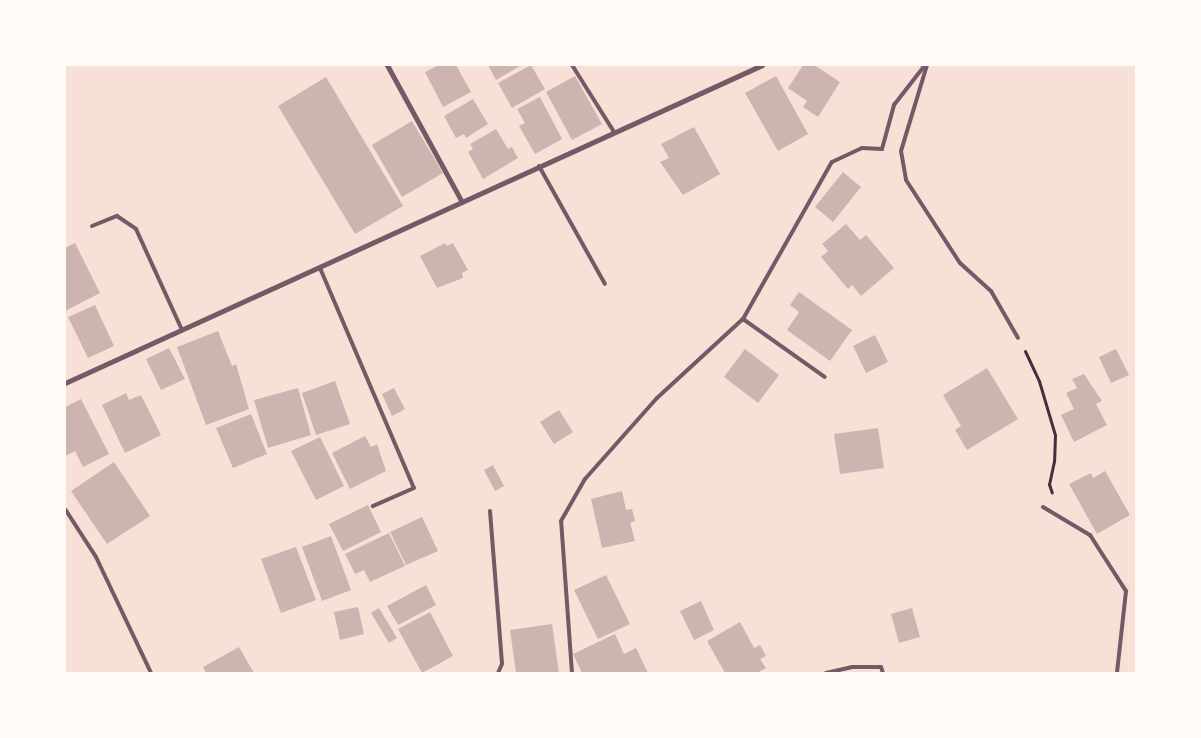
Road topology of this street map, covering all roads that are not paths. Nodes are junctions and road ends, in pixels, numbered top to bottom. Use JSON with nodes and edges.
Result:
{"nodes":[{"id":1,"x":386,"y":65,"type":"edge"},
{"id":2,"x":572,"y":65,"type":"edge"},
{"id":3,"x":762,"y":65,"type":"edge"},
{"id":4,"x":926,"y":65,"type":"edge"},
{"id":5,"x":614,"y":132,"type":"junction"},
{"id":6,"x":539,"y":166,"type":"junction"},
{"id":7,"x":462,"y":202,"type":"junction"},
{"id":8,"x":92,"y":226,"type":"dead end"},
{"id":9,"x":320,"y":268,"type":"junction"},
{"id":10,"x":605,"y":284,"type":"dead end"},
{"id":11,"x":744,"y":319,"type":"junction"},
{"id":12,"x":182,"y":330,"type":"junction"},
{"id":13,"x":1018,"y":338,"type":"road end"},
{"id":14,"x":825,"y":378,"type":"dead end"},
{"id":15,"x":65,"y":383,"type":"edge"},
{"id":16,"x":374,"y":506,"type":"dead end"},
{"id":17,"x":1043,"y":507,"type":"dead end"},
{"id":18,"x":65,"y":509,"type":"edge"},
{"id":19,"x":490,"y":510,"type":"dead end"},
{"id":20,"x":151,"y":673,"type":"edge"},
{"id":21,"x":498,"y":673,"type":"edge"},
{"id":22,"x":572,"y":673,"type":"edge"},
{"id":23,"x":826,"y":673,"type":"edge"},
{"id":24,"x":883,"y":673,"type":"edge"},
{"id":25,"x":1117,"y":673,"type":"edge"}],
"edges":[{"from":1,"to":7,"type":"street"},
{"from":2,"to":5,"type":"lane"},
{"from":3,"to":5,"type":"street"},
{"from":4,"to":11,"type":"lane"},
{"from":4,"to":13,"type":"lane"},
{"from":5,"to":6,"type":"street"},
{"from":6,"to":7,"type":"street"},
{"from":6,"to":10,"type":"lane"},
{"from":7,"to":9,"type":"street"},
{"from":8,"to":12,"type":"lane"},
{"from":9,"to":12,"type":"street"},
{"from":9,"to":16,"type":"lane"},
{"from":11,"to":14,"type":"lane"},
{"from":11,"to":22,"type":"lane"},
{"from":12,"to":15,"type":"street"},
{"from":17,"to":25,"type":"lane"},
{"from":18,"to":20,"type":"lane"},
{"from":19,"to":21,"type":"lane"},
{"from":23,"to":24,"type":"lane"}]}
